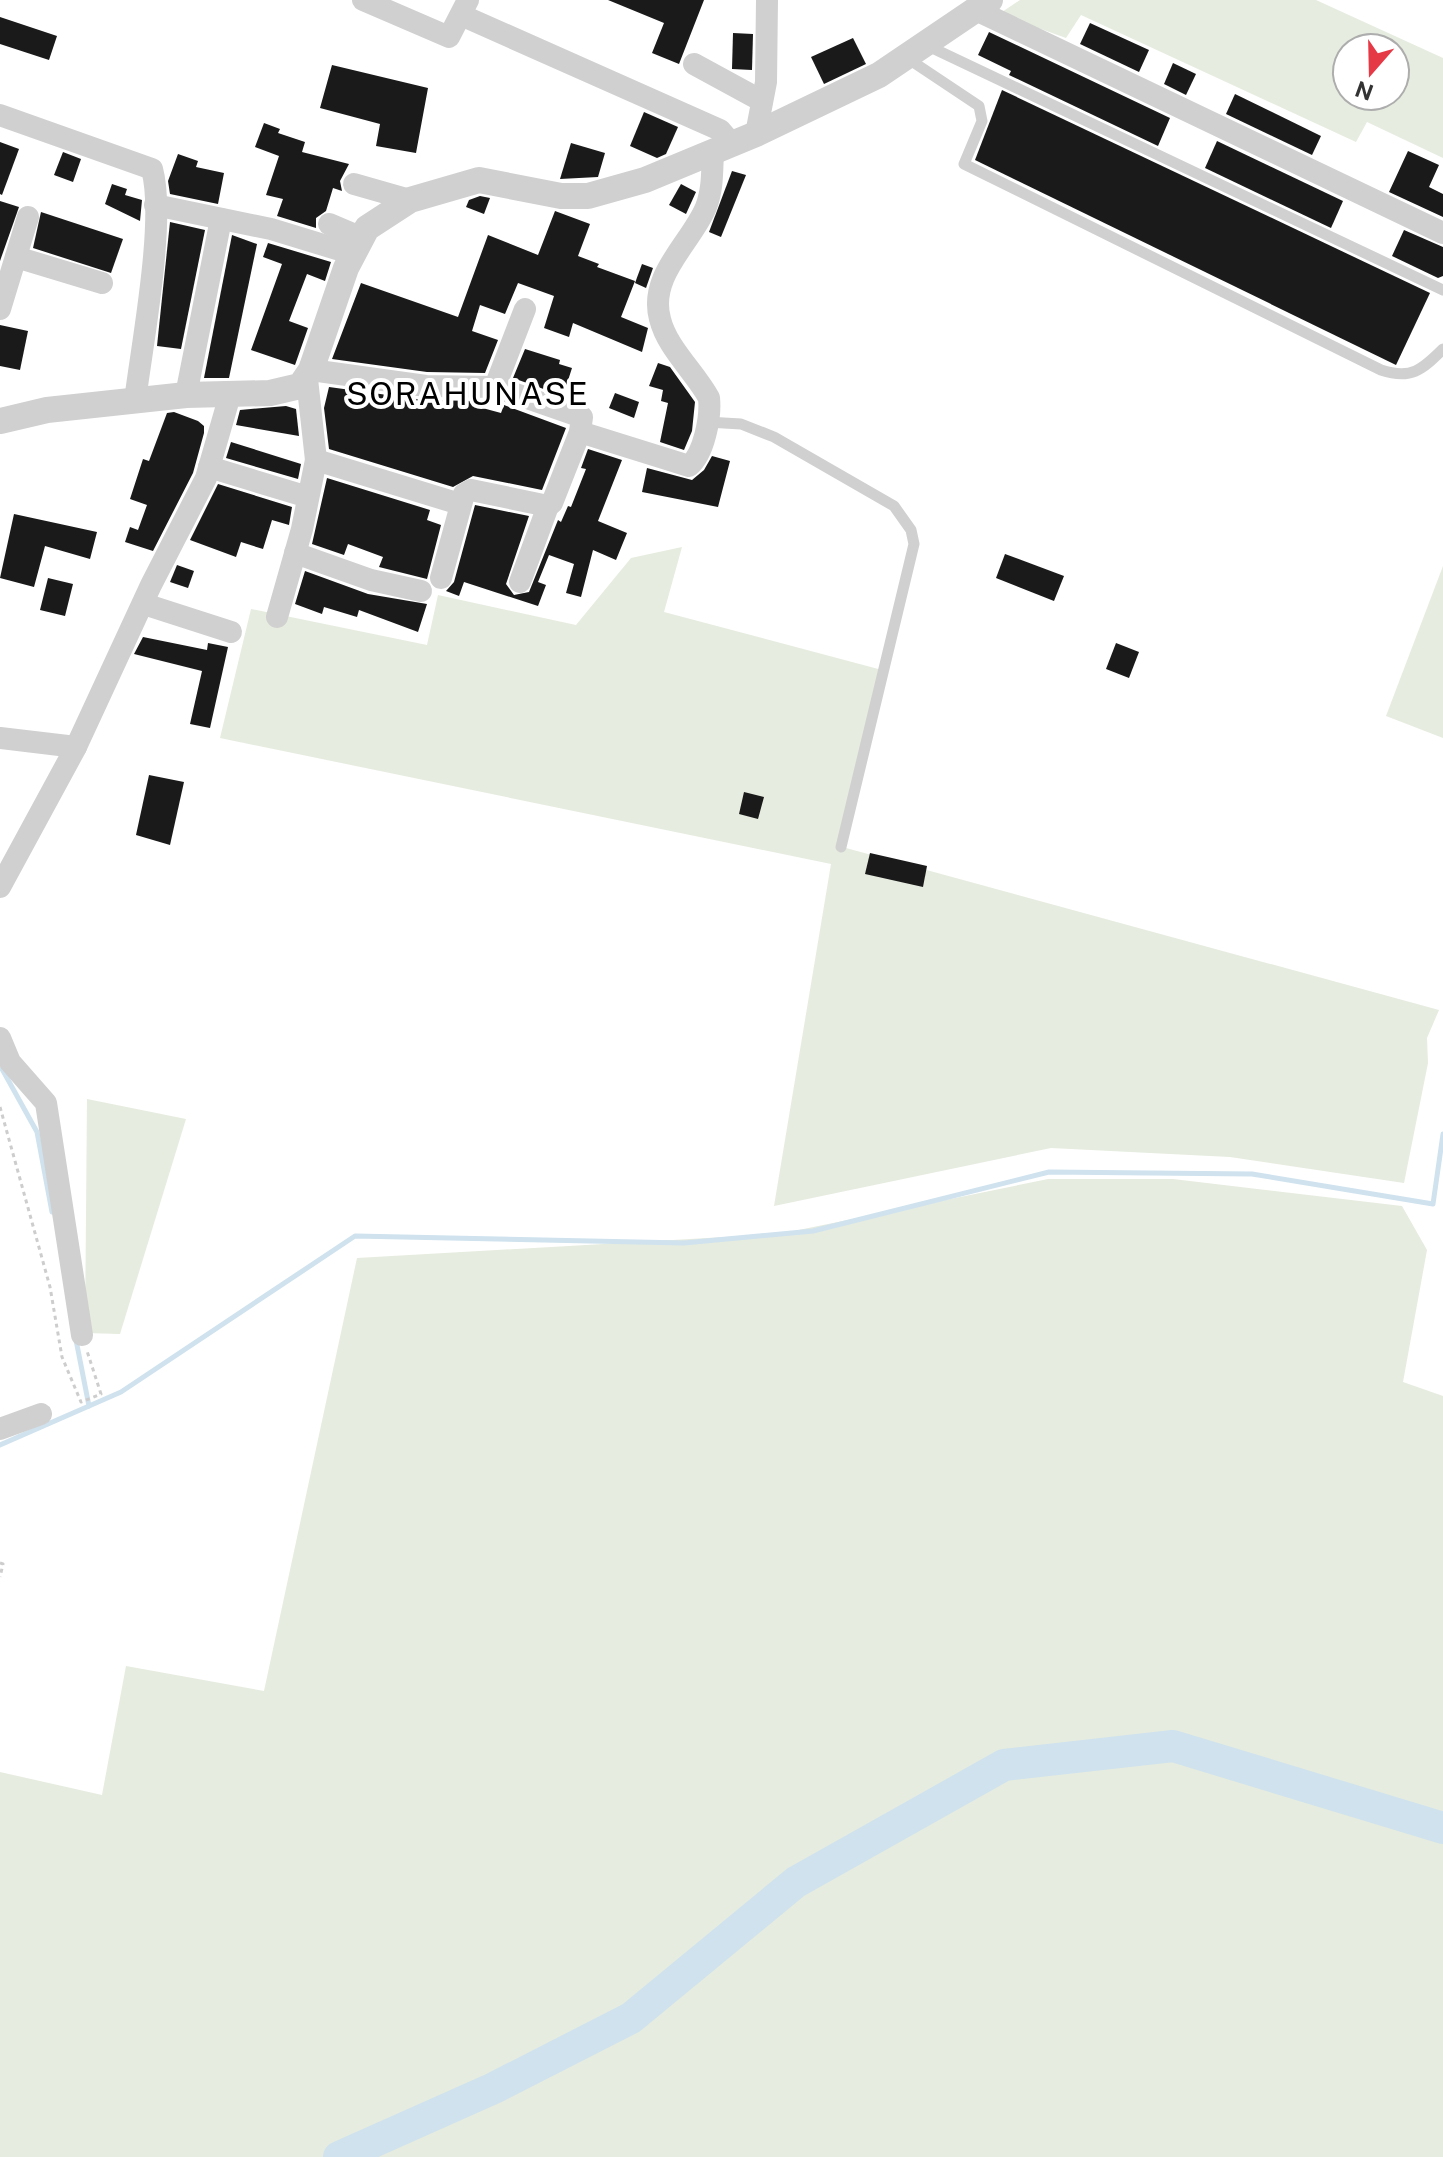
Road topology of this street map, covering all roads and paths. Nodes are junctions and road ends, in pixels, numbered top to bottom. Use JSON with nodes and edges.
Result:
{"nodes":[{"id":1,"x":363,"y":0,"type":"edge"},
{"id":2,"x":767,"y":0,"type":"edge"},
{"id":3,"x":983,"y":5,"type":"edge"},
{"id":4,"x":464,"y":8,"type":"edge"},
{"id":5,"x":916,"y":51,"type":"junction"},
{"id":6,"x":694,"y":64,"type":"dead end"},
{"id":7,"x":762,"y":101,"type":"junction"},
{"id":8,"x":0,"y":115,"type":"edge"},
{"id":9,"x":734,"y":143,"type":"junction"},
{"id":10,"x":354,"y":184,"type":"dead end"},
{"id":11,"x":410,"y":200,"type":"junction"},
{"id":12,"x":155,"y":205,"type":"junction"},
{"id":13,"x":28,"y":217,"type":"dead end"},
{"id":14,"x":221,"y":219,"type":"junction"},
{"id":15,"x":329,"y":224,"type":"dead end"},
{"id":16,"x":1443,"y":233,"type":"edge"},
{"id":17,"x":358,"y":246,"type":"junction"},
{"id":18,"x":16,"y":257,"type":"junction"},
{"id":19,"x":102,"y":283,"type":"dead end"},
{"id":20,"x":1443,"y":290,"type":"edge"},
{"id":21,"x":0,"y":309,"type":"edge"},
{"id":22,"x":525,"y":309,"type":"dead end"},
{"id":23,"x":1443,"y":349,"type":"edge"},
{"id":24,"x":309,"y":375,"type":"junction"},
{"id":25,"x":495,"y":387,"type":"junction"},
{"id":26,"x":186,"y":395,"type":"junction"},
{"id":27,"x":230,"y":395,"type":"junction"},
{"id":28,"x":135,"y":401,"type":"junction"},
{"id":29,"x":707,"y":422,"type":"junction"},
{"id":30,"x":0,"y":424,"type":"edge"},
{"id":31,"x":580,"y":432,"type":"junction"},
{"id":32,"x":316,"y":460,"type":"junction"},
{"id":33,"x":209,"y":467,"type":"junction"},
{"id":34,"x":308,"y":497,"type":"junction"},
{"id":35,"x":450,"y":501,"type":"dead end"},
{"id":36,"x":548,"y":506,"type":"junction"},
{"id":37,"x":295,"y":553,"type":"junction"},
{"id":38,"x":441,"y":578,"type":"dead end"},
{"id":39,"x":520,"y":582,"type":"dead end"},
{"id":40,"x":421,"y":591,"type":"dead end"},
{"id":41,"x":144,"y":604,"type":"junction"},
{"id":42,"x":277,"y":617,"type":"dead end"},
{"id":43,"x":231,"y":632,"type":"dead end"},
{"id":44,"x":0,"y":738,"type":"edge"},
{"id":45,"x":76,"y":747,"type":"junction"},
{"id":46,"x":841,"y":847,"type":"dead end"},
{"id":47,"x":0,"y":887,"type":"edge"},
{"id":48,"x":0,"y":1038,"type":"edge"},
{"id":49,"x":0,"y":1107,"type":"edge"},
{"id":50,"x":82,"y":1335,"type":"joint"},
{"id":51,"x":41,"y":1414,"type":"dead end"},
{"id":52,"x":0,"y":1429,"type":"edge"},
{"id":53,"x":0,"y":1563,"type":"edge"},
{"id":54,"x":0,"y":1577,"type":"edge"}],
"edges":[{"from":1,"to":4,"type":"street"},
{"from":2,"to":7,"type":"street"},
{"from":3,"to":5,"type":"street"},
{"from":3,"to":16,"type":"street"},
{"from":4,"to":9,"type":"street"},
{"from":5,"to":9,"type":"street"},
{"from":5,"to":20,"type":"lane"},
{"from":5,"to":23,"type":"lane"},
{"from":6,"to":7,"type":"street"},
{"from":7,"to":9,"type":"street"},
{"from":8,"to":12,"type":"street"},
{"from":9,"to":11,"type":"street"},
{"from":9,"to":29,"type":"street"},
{"from":10,"to":11,"type":"street"},
{"from":11,"to":17,"type":"street"},
{"from":12,"to":14,"type":"street"},
{"from":12,"to":28,"type":"street"},
{"from":13,"to":18,"type":"street"},
{"from":14,"to":17,"type":"street"},
{"from":14,"to":26,"type":"street"},
{"from":15,"to":17,"type":"street"},
{"from":17,"to":24,"type":"street"},
{"from":18,"to":19,"type":"street"},
{"from":18,"to":21,"type":"street"},
{"from":22,"to":25,"type":"street"},
{"from":24,"to":25,"type":"street"},
{"from":24,"to":27,"type":"street"},
{"from":24,"to":32,"type":"street"},
{"from":25,"to":31,"type":"street"},
{"from":26,"to":27,"type":"street"},
{"from":26,"to":28,"type":"street"},
{"from":27,"to":33,"type":"street"},
{"from":28,"to":30,"type":"street"},
{"from":29,"to":31,"type":"street"},
{"from":29,"to":46,"type":"lane"},
{"from":31,"to":36,"type":"street"},
{"from":32,"to":34,"type":"street"},
{"from":32,"to":35,"type":"street"},
{"from":33,"to":34,"type":"street"},
{"from":33,"to":41,"type":"street"},
{"from":34,"to":37,"type":"street"},
{"from":36,"to":38,"type":"street"},
{"from":36,"to":39,"type":"street"},
{"from":37,"to":40,"type":"street"},
{"from":37,"to":42,"type":"street"},
{"from":41,"to":43,"type":"street"},
{"from":41,"to":45,"type":"street"},
{"from":44,"to":45,"type":"street"},
{"from":45,"to":47,"type":"street"},
{"from":48,"to":50,"type":"street"},
{"from":49,"to":50,"type":"path"},
{"from":51,"to":52,"type":"street"},
{"from":53,"to":54,"type":"path"}]}
